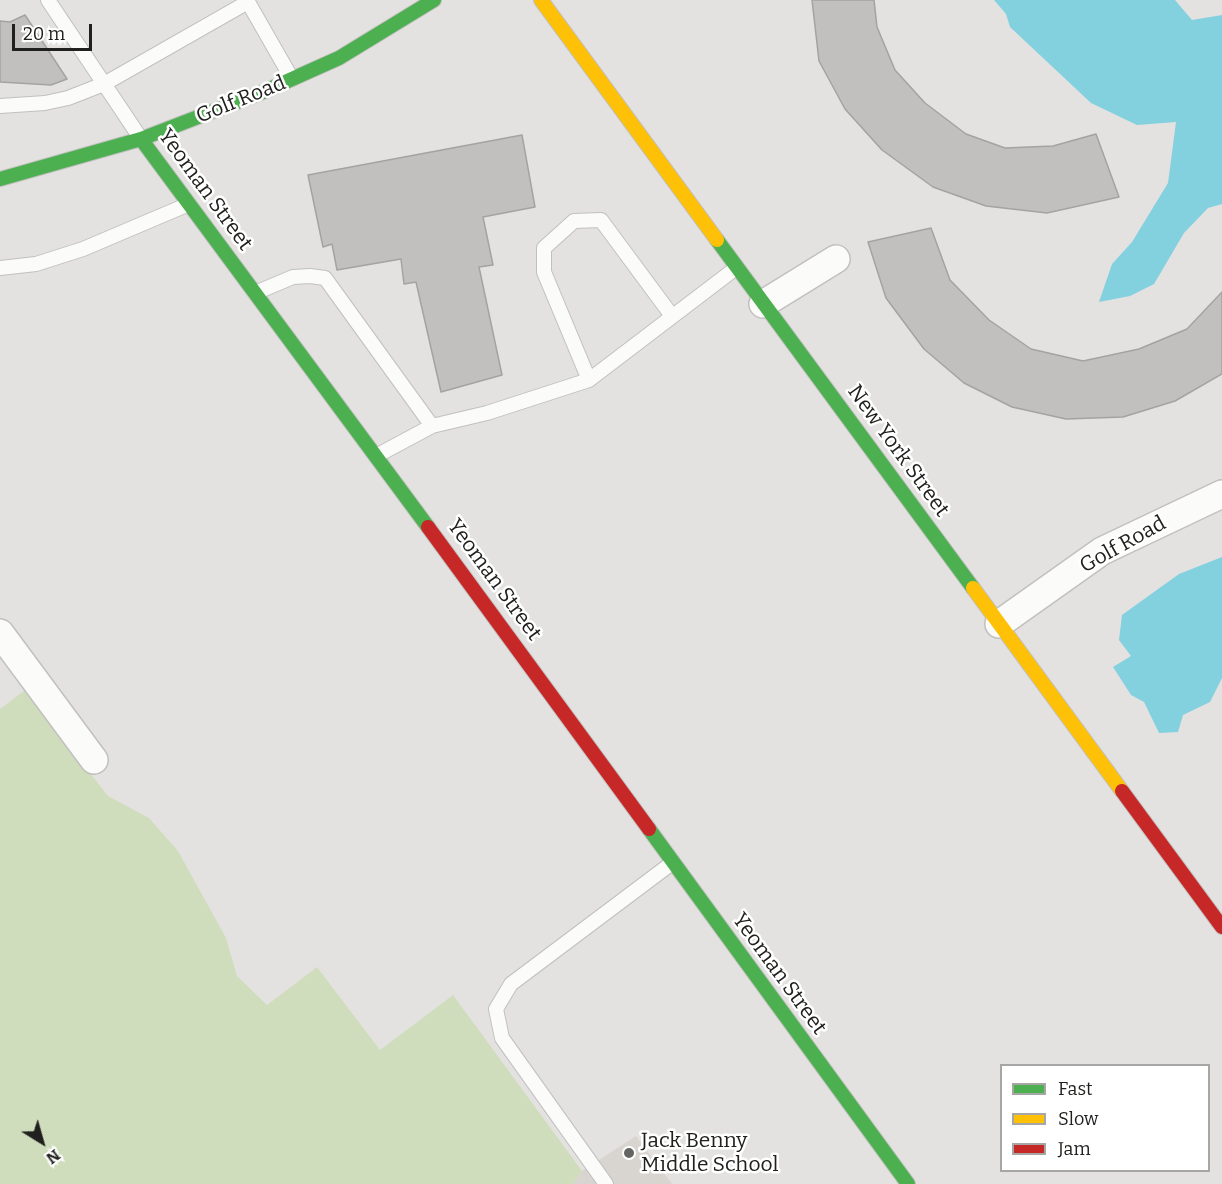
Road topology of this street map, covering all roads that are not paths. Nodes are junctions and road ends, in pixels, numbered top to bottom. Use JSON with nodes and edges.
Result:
{"nodes":[{"id":1,"x":48,"y":0,"type":"edge"},
{"id":2,"x":434,"y":0,"type":"edge"},
{"id":3,"x":541,"y":0,"type":"edge"},
{"id":4,"x":292,"y":79,"type":"junction"},
{"id":5,"x":104,"y":84,"type":"junction"},
{"id":6,"x":0,"y":106,"type":"edge"},
{"id":7,"x":141,"y":139,"type":"junction"},
{"id":8,"x":0,"y":179,"type":"edge"},
{"id":9,"x":189,"y":204,"type":"junction"},
{"id":10,"x":836,"y":259,"type":"dead end"},
{"id":11,"x":0,"y":268,"type":"edge"},
{"id":12,"x":736,"y":268,"type":"junction"},
{"id":13,"x":255,"y":293,"type":"junction"},
{"id":14,"x":763,"y":304,"type":"junction"},
{"id":15,"x":672,"y":316,"type":"junction"},
{"id":16,"x":589,"y":380,"type":"junction"},
{"id":17,"x":432,"y":426,"type":"junction"},
{"id":18,"x":376,"y":456,"type":"junction"},
{"id":19,"x":1222,"y":494,"type":"edge"},
{"id":20,"x":999,"y":624,"type":"junction"},
{"id":21,"x":0,"y":633,"type":"edge"},
{"id":22,"x":94,"y":760,"type":"dead end"},
{"id":23,"x":672,"y":863,"type":"junction"},
{"id":24,"x":1222,"y":927,"type":"edge"},
{"id":25,"x":606,"y":1184,"type":"edge"},
{"id":26,"x":908,"y":1184,"type":"edge"}],
"edges":[{"from":1,"to":5,"type":"lane","name":"Yeoman Street"},
{"from":2,"to":4,"type":"street","name":"Golf Road"},
{"from":3,"to":12,"type":"street","name":"New York Street"},
{"from":4,"to":5,"type":"lane"},
{"from":4,"to":7,"type":"street","name":"Golf Road"},
{"from":5,"to":6,"type":"lane"},
{"from":5,"to":7,"type":"lane","name":"Yeoman Street"},
{"from":7,"to":8,"type":"street","name":"Golf Road"},
{"from":7,"to":9,"type":"street","name":"Yeoman Street"},
{"from":9,"to":11,"type":"lane"},
{"from":9,"to":13,"type":"street","name":"Yeoman Street"},
{"from":10,"to":14,"type":"street"},
{"from":12,"to":14,"type":"street","name":"New York Street"},
{"from":12,"to":15,"type":"lane"},
{"from":13,"to":17,"type":"lane"},
{"from":13,"to":18,"type":"street","name":"Yeoman Street"},
{"from":14,"to":20,"type":"street","name":"New York Street"},
{"from":15,"to":16,"type":"lane"},
{"from":15,"to":16,"type":"lane"},
{"from":16,"to":17,"type":"lane"},
{"from":17,"to":18,"type":"lane"},
{"from":18,"to":23,"type":"street","name":"Yeoman Street"},
{"from":19,"to":20,"type":"street","name":"Golf Road"},
{"from":20,"to":24,"type":"street","name":"New York Street"},
{"from":21,"to":22,"type":"street"},
{"from":23,"to":25,"type":"lane"},
{"from":23,"to":26,"type":"street","name":"Yeoman Street"}]}
